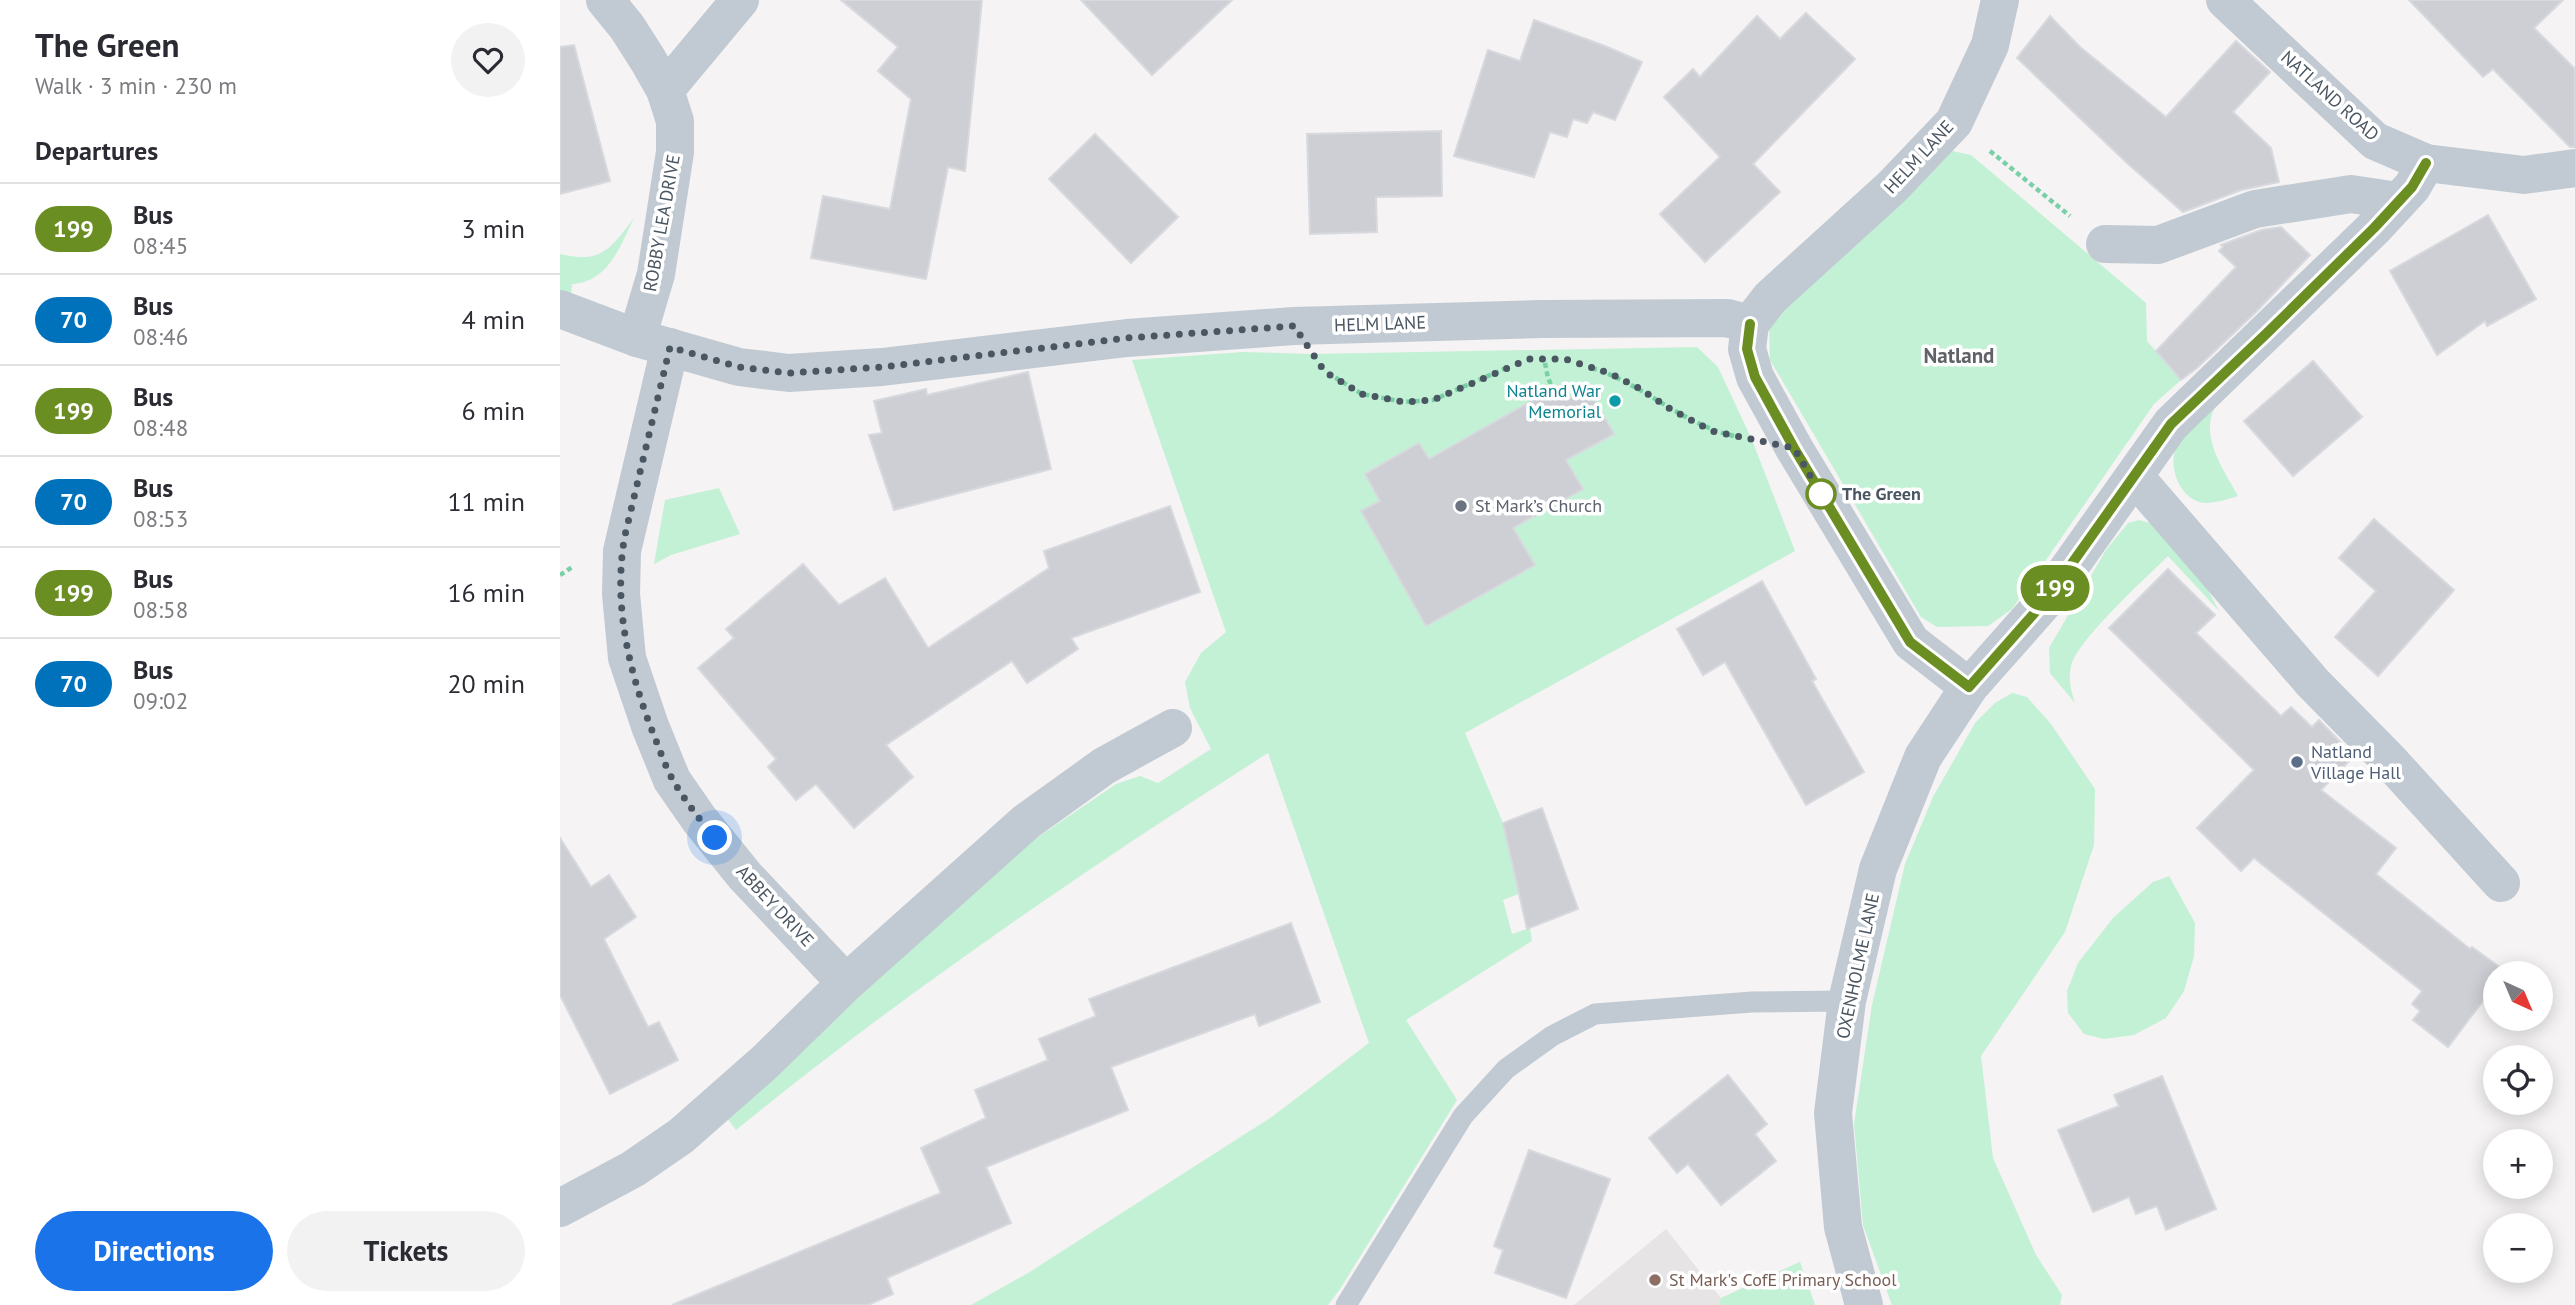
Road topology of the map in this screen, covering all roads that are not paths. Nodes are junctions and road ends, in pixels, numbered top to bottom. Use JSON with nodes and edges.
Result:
{"nodes":[{"id":1,"x":605,"y":0,"type":"edge"},
{"id":2,"x":740,"y":0,"type":"edge"},
{"id":3,"x":2000,"y":0,"type":"edge"},
{"id":4,"x":2225,"y":0,"type":"edge"},
{"id":5,"x":665,"y":90,"type":"junction"},
{"id":6,"x":2426,"y":163,"type":"junction"},
{"id":7,"x":2575,"y":169,"type":"edge"},
{"id":8,"x":2398,"y":201,"type":"junction"},
{"id":9,"x":2105,"y":244,"type":"road end"},
{"id":10,"x":560,"y":309,"type":"edge"},
{"id":11,"x":1750,"y":324,"type":"junction"},
{"id":12,"x":653,"y":343,"type":"junction"},
{"id":13,"x":2135,"y":477,"type":"junction"},
{"id":14,"x":1969,"y":687,"type":"junction"},
{"id":15,"x":1173,"y":728,"type":"dead end"},
{"id":16,"x":2501,"y":883,"type":"dead end"},
{"id":17,"x":846,"y":983,"type":"junction"},
{"id":18,"x":1847,"y":1001,"type":"junction"},
{"id":19,"x":560,"y":1208,"type":"edge"},
{"id":20,"x":1346,"y":1305,"type":"edge"},
{"id":21,"x":1864,"y":1305,"type":"edge"}],
"edges":[{"from":1,"to":5,"type":"street","name":"ROBBY LEA DRIVE"},
{"from":2,"to":5,"type":"street"},
{"from":3,"to":11,"type":"street","name":"HELM LANE"},
{"from":4,"to":6,"type":"street","name":"NATLAND ROAD"},
{"from":5,"to":12,"type":"street","name":"ROBBY LEA DRIVE"},
{"from":6,"to":7,"type":"street","name":"NATLAND ROAD"},
{"from":6,"to":8,"type":"street","name":"OXENHOLME LANE"},
{"from":8,"to":9,"type":"street"},
{"from":8,"to":13,"type":"street","name":"OXENHOLME LANE"},
{"from":10,"to":12,"type":"street","name":"HELM LANE"},
{"from":11,"to":12,"type":"street","name":"HELM LANE"},
{"from":11,"to":14,"type":"street"},
{"from":12,"to":17,"type":"street","name":"ABBEY DRIVE"},
{"from":13,"to":14,"type":"street","name":"OXENHOLME LANE"},
{"from":13,"to":16,"type":"street"},
{"from":14,"to":18,"type":"street","name":"OXENHOLME LANE"},
{"from":15,"to":17,"type":"street"},
{"from":17,"to":19,"type":"street"},
{"from":18,"to":20,"type":"lane"},
{"from":18,"to":21,"type":"street","name":"OXENHOLME LANE"}]}
